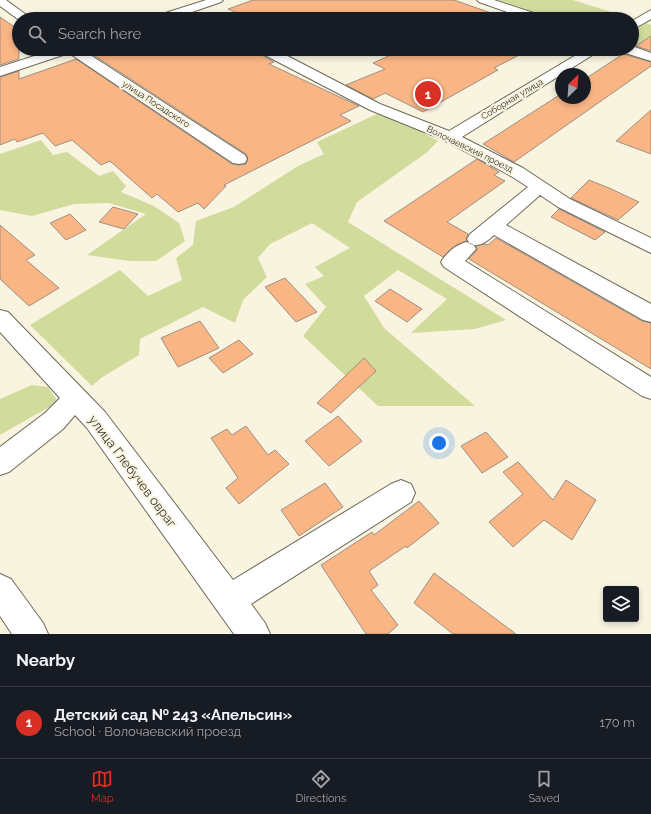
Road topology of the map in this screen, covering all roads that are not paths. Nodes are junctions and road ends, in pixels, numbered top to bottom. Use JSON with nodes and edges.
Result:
{"nodes":[{"id":1,"x":217,"y":0,"type":"edge"},
{"id":2,"x":483,"y":0,"type":"edge"},
{"id":3,"x":0,"y":1,"type":"edge"},
{"id":4,"x":5,"y":10,"type":"edge"},
{"id":5,"x":189,"y":10,"type":"junction"},
{"id":6,"x":183,"y":12,"type":"edge"},
{"id":7,"x":193,"y":12,"type":"edge"},
{"id":8,"x":518,"y":12,"type":"edge"},
{"id":9,"x":651,"y":14,"type":"edge"},
{"id":10,"x":639,"y":22,"type":"edge"},
{"id":11,"x":639,"y":53,"type":"edge"},
{"id":12,"x":48,"y":56,"type":"edge"},
{"id":13,"x":83,"y":56,"type":"edge"},
{"id":14,"x":277,"y":56,"type":"edge"},
{"id":15,"x":583,"y":56,"type":"edge"},
{"id":16,"x":651,"y":57,"type":"edge"},
{"id":17,"x":0,"y":72,"type":"edge"},
{"id":18,"x":450,"y":137,"type":"junction"},
{"id":19,"x":239,"y":159,"type":"dead end"},
{"id":20,"x":540,"y":186,"type":"junction"},
{"id":21,"x":492,"y":226,"type":"junction"},
{"id":22,"x":651,"y":246,"type":"edge"},
{"id":23,"x":651,"y":314,"type":"edge"},
{"id":24,"x":0,"y":318,"type":"edge"},
{"id":25,"x":651,"y":389,"type":"edge"},
{"id":26,"x":75,"y":398,"type":"junction"},
{"id":27,"x":0,"y":462,"type":"edge"},
{"id":28,"x":401,"y":493,"type":"dead end"},
{"id":29,"x":0,"y":590,"type":"edge"},
{"id":30,"x":229,"y":600,"type":"junction"},
{"id":31,"x":32,"y":634,"type":"edge"},
{"id":32,"x":254,"y":634,"type":"edge"}],
"edges":[{"from":1,"to":5,"type":"street"},
{"from":2,"to":8,"type":"street"},
{"from":3,"to":4,"type":"street"},
{"from":5,"to":6,"type":"street"},
{"from":5,"to":7,"type":"street"},
{"from":9,"to":10,"type":"street"},
{"from":11,"to":16,"type":"street"},
{"from":12,"to":17,"type":"street"},
{"from":13,"to":19,"type":"street","name":"улица Посадского"},
{"from":14,"to":18,"type":"street","name":"Волочаевский проезд"},
{"from":15,"to":18,"type":"street","name":"Соборная улица"},
{"from":18,"to":20,"type":"street","name":"Волочаевский проезд"},
{"from":20,"to":21,"type":"street"},
{"from":20,"to":22,"type":"street","name":"Волочаевский проезд"},
{"from":21,"to":23,"type":"street"},
{"from":21,"to":25,"type":"street"},
{"from":24,"to":26,"type":"street","name":"улица Глебучев овраг"},
{"from":26,"to":27,"type":"street"},
{"from":26,"to":30,"type":"street","name":"улица Глебучев овраг"},
{"from":28,"to":30,"type":"street"},
{"from":29,"to":31,"type":"street"},
{"from":30,"to":32,"type":"street","name":"улица Глебучев овраг"}]}
